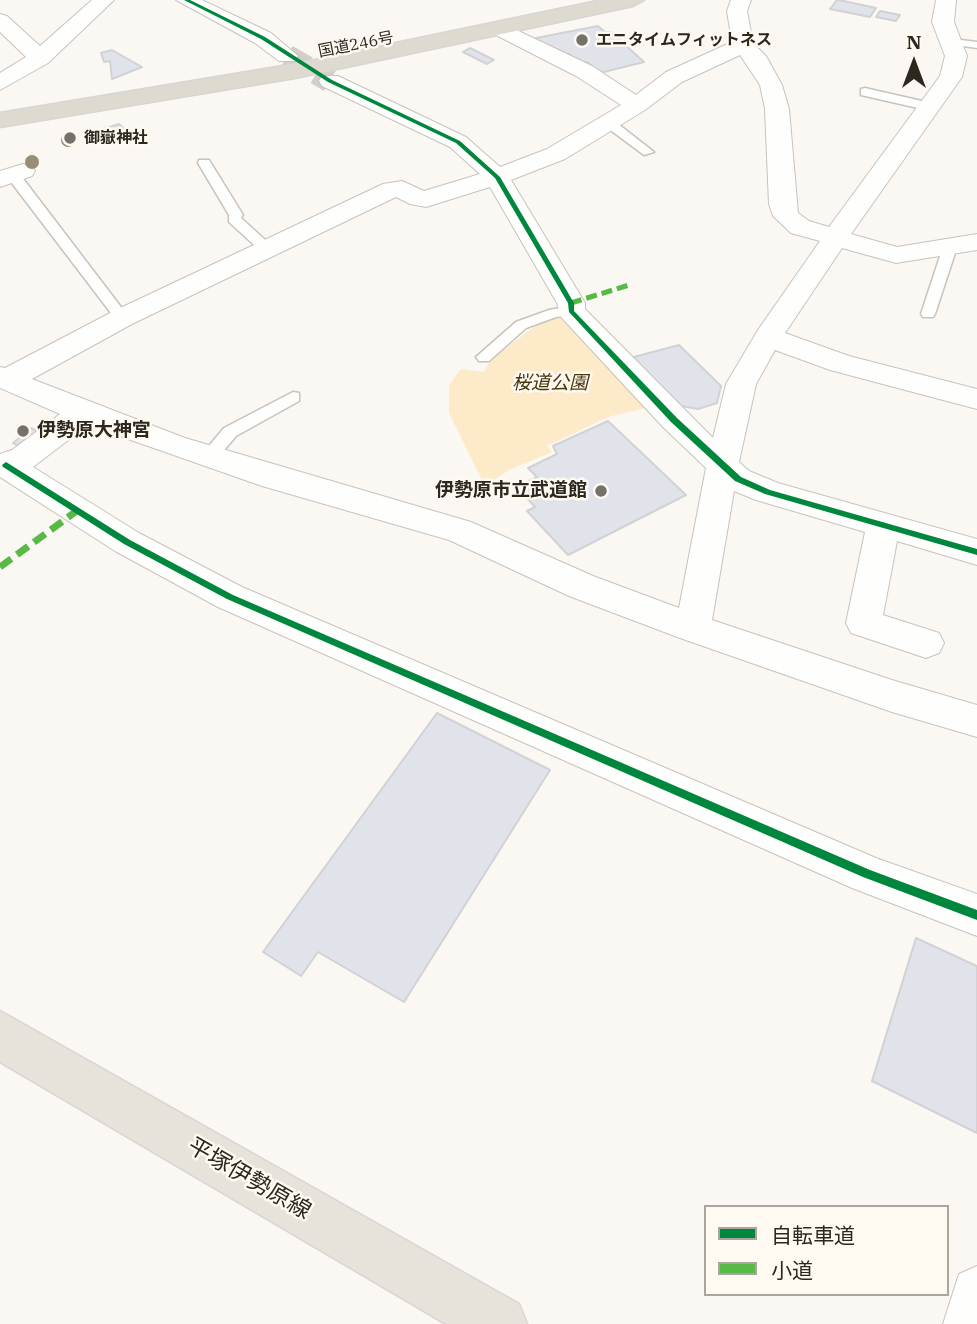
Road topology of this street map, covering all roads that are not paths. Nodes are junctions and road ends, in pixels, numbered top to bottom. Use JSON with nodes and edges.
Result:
{"nodes":[{"id":1,"x":104,"y":0,"type":"edge"},
{"id":2,"x":186,"y":0,"type":"edge"},
{"id":3,"x":634,"y":0,"type":"edge"},
{"id":4,"x":741,"y":0,"type":"edge"},
{"id":5,"x":946,"y":0,"type":"edge"},
{"id":6,"x":0,"y":20,"type":"edge"},
{"id":7,"x":502,"y":30,"type":"junction"},
{"id":8,"x":965,"y":44,"type":"edge"},
{"id":9,"x":743,"y":45,"type":"junction"},
{"id":10,"x":287,"y":55,"type":"tunnel mouth"},
{"id":11,"x":40,"y":58,"type":"junction"},
{"id":12,"x":330,"y":81,"type":"tunnel mouth"},
{"id":13,"x":0,"y":83,"type":"edge"},
{"id":14,"x":865,"y":92,"type":"dead end"},
{"id":15,"x":637,"y":105,"type":"junction"},
{"id":16,"x":931,"y":107,"type":"junction"},
{"id":17,"x":0,"y":120,"type":"edge"},
{"id":18,"x":610,"y":123,"type":"junction"},
{"id":19,"x":648,"y":152,"type":"dead end"},
{"id":20,"x":204,"y":163,"type":"dead end"},
{"id":21,"x":12,"y":175,"type":"edge"},
{"id":22,"x":497,"y":177,"type":"junction"},
{"id":23,"x":835,"y":239,"type":"junction"},
{"id":24,"x":977,"y":242,"type":"edge"},
{"id":25,"x":950,"y":247,"type":"junction"},
{"id":26,"x":268,"y":250,"type":"junction"},
{"id":27,"x":571,"y":311,"type":"junction"},
{"id":28,"x":928,"y":314,"type":"dead end"},
{"id":29,"x":122,"y":318,"type":"junction"},
{"id":30,"x":768,"y":337,"type":"junction"},
{"id":31,"x":484,"y":357,"type":"dead end"},
{"id":32,"x":3,"y":379,"type":"edge"},
{"id":33,"x":293,"y":397,"type":"dead end"},
{"id":34,"x":977,"y":399,"type":"edge"},
{"id":35,"x":84,"y":412,"type":"junction"},
{"id":36,"x":209,"y":457,"type":"junction"},
{"id":37,"x":723,"y":463,"type":"junction"},
{"id":38,"x":3,"y":466,"type":"edge"},
{"id":39,"x":883,"y":525,"type":"junction"},
{"id":40,"x":977,"y":552,"type":"edge"},
{"id":41,"x":693,"y":628,"type":"junction"},
{"id":42,"x":904,"y":641,"type":"dead end"},
{"id":43,"x":977,"y":721,"type":"edge"},
{"id":44,"x":977,"y":915,"type":"edge"},
{"id":45,"x":0,"y":1035,"type":"edge"},
{"id":46,"x":977,"y":1292,"type":"edge"},
{"id":47,"x":499,"y":1324,"type":"edge"},
{"id":48,"x":970,"y":1324,"type":"edge"}],
"edges":[{"from":1,"to":11,"type":"street"},
{"from":2,"to":10,"type":"street"},
{"from":3,"to":7,"type":"highway","name":"国道246号"},
{"from":4,"to":9,"type":"street"},
{"from":5,"to":8,"type":"street"},
{"from":6,"to":11,"type":"street"},
{"from":7,"to":15,"type":"street"},
{"from":7,"to":17,"type":"highway","name":"国道246号"},
{"from":8,"to":16,"type":"street"},
{"from":9,"to":15,"type":"street"},
{"from":9,"to":23,"type":"street"},
{"from":11,"to":13,"type":"street"},
{"from":12,"to":22,"type":"street"},
{"from":14,"to":16,"type":"lane"},
{"from":15,"to":18,"type":"street"},
{"from":16,"to":23,"type":"street"},
{"from":18,"to":19,"type":"lane"},
{"from":18,"to":22,"type":"street"},
{"from":20,"to":26,"type":"lane"},
{"from":21,"to":29,"type":"lane"},
{"from":22,"to":26,"type":"street"},
{"from":22,"to":27,"type":"street"},
{"from":23,"to":25,"type":"street"},
{"from":23,"to":30,"type":"street"},
{"from":24,"to":25,"type":"street"},
{"from":25,"to":28,"type":"lane"},
{"from":26,"to":29,"type":"street"},
{"from":27,"to":31,"type":"lane"},
{"from":27,"to":37,"type":"street"},
{"from":29,"to":32,"type":"street"},
{"from":30,"to":34,"type":"street"},
{"from":30,"to":37,"type":"street"},
{"from":32,"to":35,"type":"street"},
{"from":33,"to":36,"type":"lane"},
{"from":35,"to":36,"type":"street"},
{"from":35,"to":38,"type":"street"},
{"from":36,"to":41,"type":"street"},
{"from":37,"to":39,"type":"street"},
{"from":37,"to":41,"type":"street"},
{"from":38,"to":44,"type":"street"},
{"from":39,"to":40,"type":"street"},
{"from":39,"to":42,"type":"street"},
{"from":41,"to":43,"type":"street"},
{"from":45,"to":47,"type":"main road","name":"平塚伊勢原線"},
{"from":46,"to":48,"type":"street"}]}
